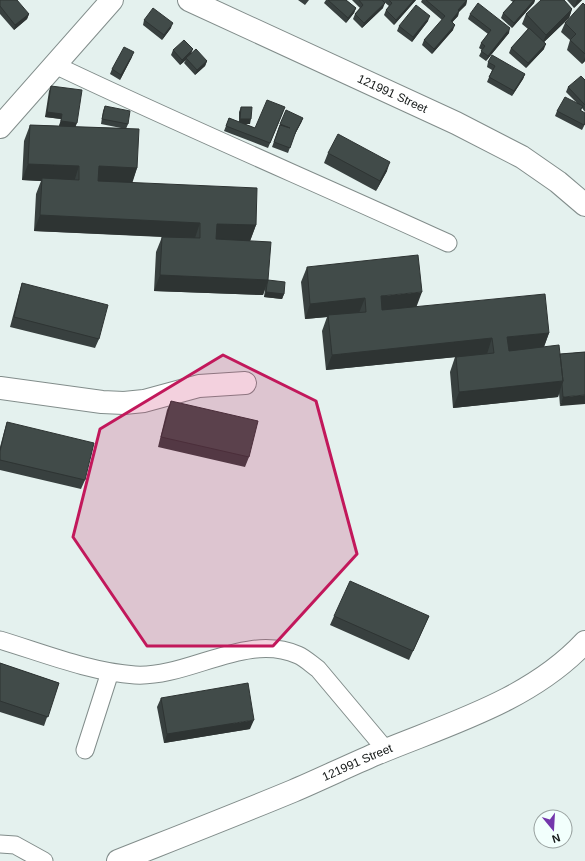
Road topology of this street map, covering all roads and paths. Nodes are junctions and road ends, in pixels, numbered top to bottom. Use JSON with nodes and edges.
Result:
{"nodes":[{"id":1,"x":112,"y":0,"type":"edge"},
{"id":2,"x":189,"y":0,"type":"edge"},
{"id":3,"x":55,"y":65,"type":"junction"},
{"id":4,"x":0,"y":127,"type":"edge"},
{"id":5,"x":585,"y":205,"type":"edge"},
{"id":6,"x":448,"y":243,"type":"dead end"},
{"id":7,"x":245,"y":384,"type":"dead end"},
{"id":8,"x":0,"y":388,"type":"edge"},
{"id":9,"x":0,"y":640,"type":"edge"},
{"id":10,"x":585,"y":642,"type":"edge"},
{"id":11,"x":110,"y":672,"type":"junction"},
{"id":12,"x":85,"y":750,"type":"dead end"},
{"id":13,"x":386,"y":750,"type":"junction"},
{"id":14,"x":0,"y":844,"type":"edge"},
{"id":15,"x":44,"y":861,"type":"edge"},
{"id":16,"x":118,"y":861,"type":"edge"}],
"edges":[{"from":1,"to":3,"type":"street"},
{"from":2,"to":5,"type":"street","name":"121991 Street"},
{"from":3,"to":4,"type":"street"},
{"from":3,"to":6,"type":"lane"},
{"from":7,"to":8,"type":"street"},
{"from":9,"to":11,"type":"lane"},
{"from":10,"to":13,"type":"street","name":"121991 Street"},
{"from":11,"to":12,"type":"lane"},
{"from":11,"to":13,"type":"lane"},
{"from":13,"to":16,"type":"street","name":"121991 Street"},
{"from":14,"to":15,"type":"lane"}]}
